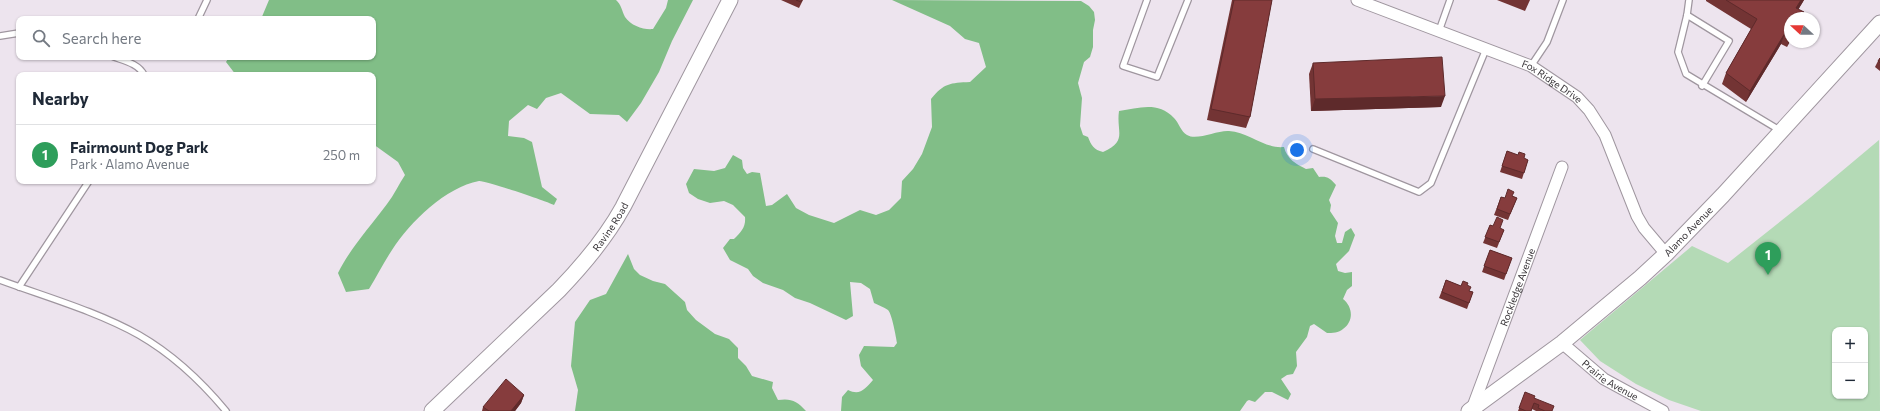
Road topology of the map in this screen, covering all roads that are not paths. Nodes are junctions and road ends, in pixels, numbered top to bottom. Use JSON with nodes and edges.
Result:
{"nodes":[{"id":1,"x":207,"y":0,"type":"edge"},
{"id":2,"x":730,"y":0,"type":"edge"},
{"id":3,"x":1147,"y":0,"type":"edge"},
{"id":4,"x":1188,"y":0,"type":"edge"},
{"id":5,"x":1357,"y":0,"type":"edge"},
{"id":6,"x":1450,"y":0,"type":"edge"},
{"id":7,"x":1564,"y":0,"type":"edge"},
{"id":8,"x":1688,"y":0,"type":"edge"},
{"id":9,"x":199,"y":16,"type":"edge"},
{"id":10,"x":1687,"y":16,"type":"junction"},
{"id":11,"x":1880,"y":23,"type":"edge"},
{"id":12,"x":1439,"y":31,"type":"junction"},
{"id":13,"x":16,"y":33,"type":"edge"},
{"id":14,"x":0,"y":36,"type":"edge"},
{"id":15,"x":1486,"y":49,"type":"junction"},
{"id":16,"x":122,"y":60,"type":"edge"},
{"id":17,"x":1530,"y":66,"type":"junction"},
{"id":18,"x":143,"y":72,"type":"edge"},
{"id":19,"x":1702,"y":86,"type":"junction"},
{"id":20,"x":1781,"y":131,"type":"junction"},
{"id":21,"x":1313,"y":149,"type":"dead end"},
{"id":22,"x":1562,"y":167,"type":"dead end"},
{"id":23,"x":87,"y":184,"type":"edge"},
{"id":24,"x":1666,"y":254,"type":"junction"},
{"id":25,"x":0,"y":280,"type":"edge"},
{"id":26,"x":19,"y":287,"type":"junction"},
{"id":27,"x":1562,"y":343,"type":"junction"},
{"id":28,"x":1470,"y":410,"type":"edge"},
{"id":29,"x":226,"y":411,"type":"edge"},
{"id":30,"x":432,"y":411,"type":"edge"},
{"id":31,"x":1663,"y":411,"type":"edge"}],
"edges":[{"from":1,"to":9,"type":"lane"},
{"from":2,"to":30,"type":"street","name":"Ravine Road"},
{"from":3,"to":4,"type":"lane"},
{"from":5,"to":12,"type":"street","name":"Fox Ridge Drive"},
{"from":6,"to":12,"type":"lane"},
{"from":7,"to":17,"type":"lane"},
{"from":8,"to":10,"type":"lane"},
{"from":10,"to":19,"type":"lane"},
{"from":10,"to":19,"type":"lane"},
{"from":11,"to":20,"type":"street","name":"Alamo Avenue"},
{"from":12,"to":15,"type":"street","name":"Fox Ridge Drive"},
{"from":13,"to":14,"type":"lane"},
{"from":15,"to":17,"type":"street","name":"Fox Ridge Drive"},
{"from":15,"to":21,"type":"lane"},
{"from":16,"to":18,"type":"lane"},
{"from":17,"to":24,"type":"street","name":"Fox Ridge Drive"},
{"from":19,"to":20,"type":"lane"},
{"from":20,"to":24,"type":"street","name":"Alamo Avenue"},
{"from":22,"to":28,"type":"street","name":"Rockledge Avenue"},
{"from":23,"to":26,"type":"lane"},
{"from":24,"to":27,"type":"street","name":"Alamo Avenue"},
{"from":25,"to":26,"type":"lane"},
{"from":26,"to":29,"type":"lane"},
{"from":27,"to":28,"type":"street","name":"Alamo Avenue"},
{"from":27,"to":31,"type":"street","name":"Prairie Avenue"}]}
